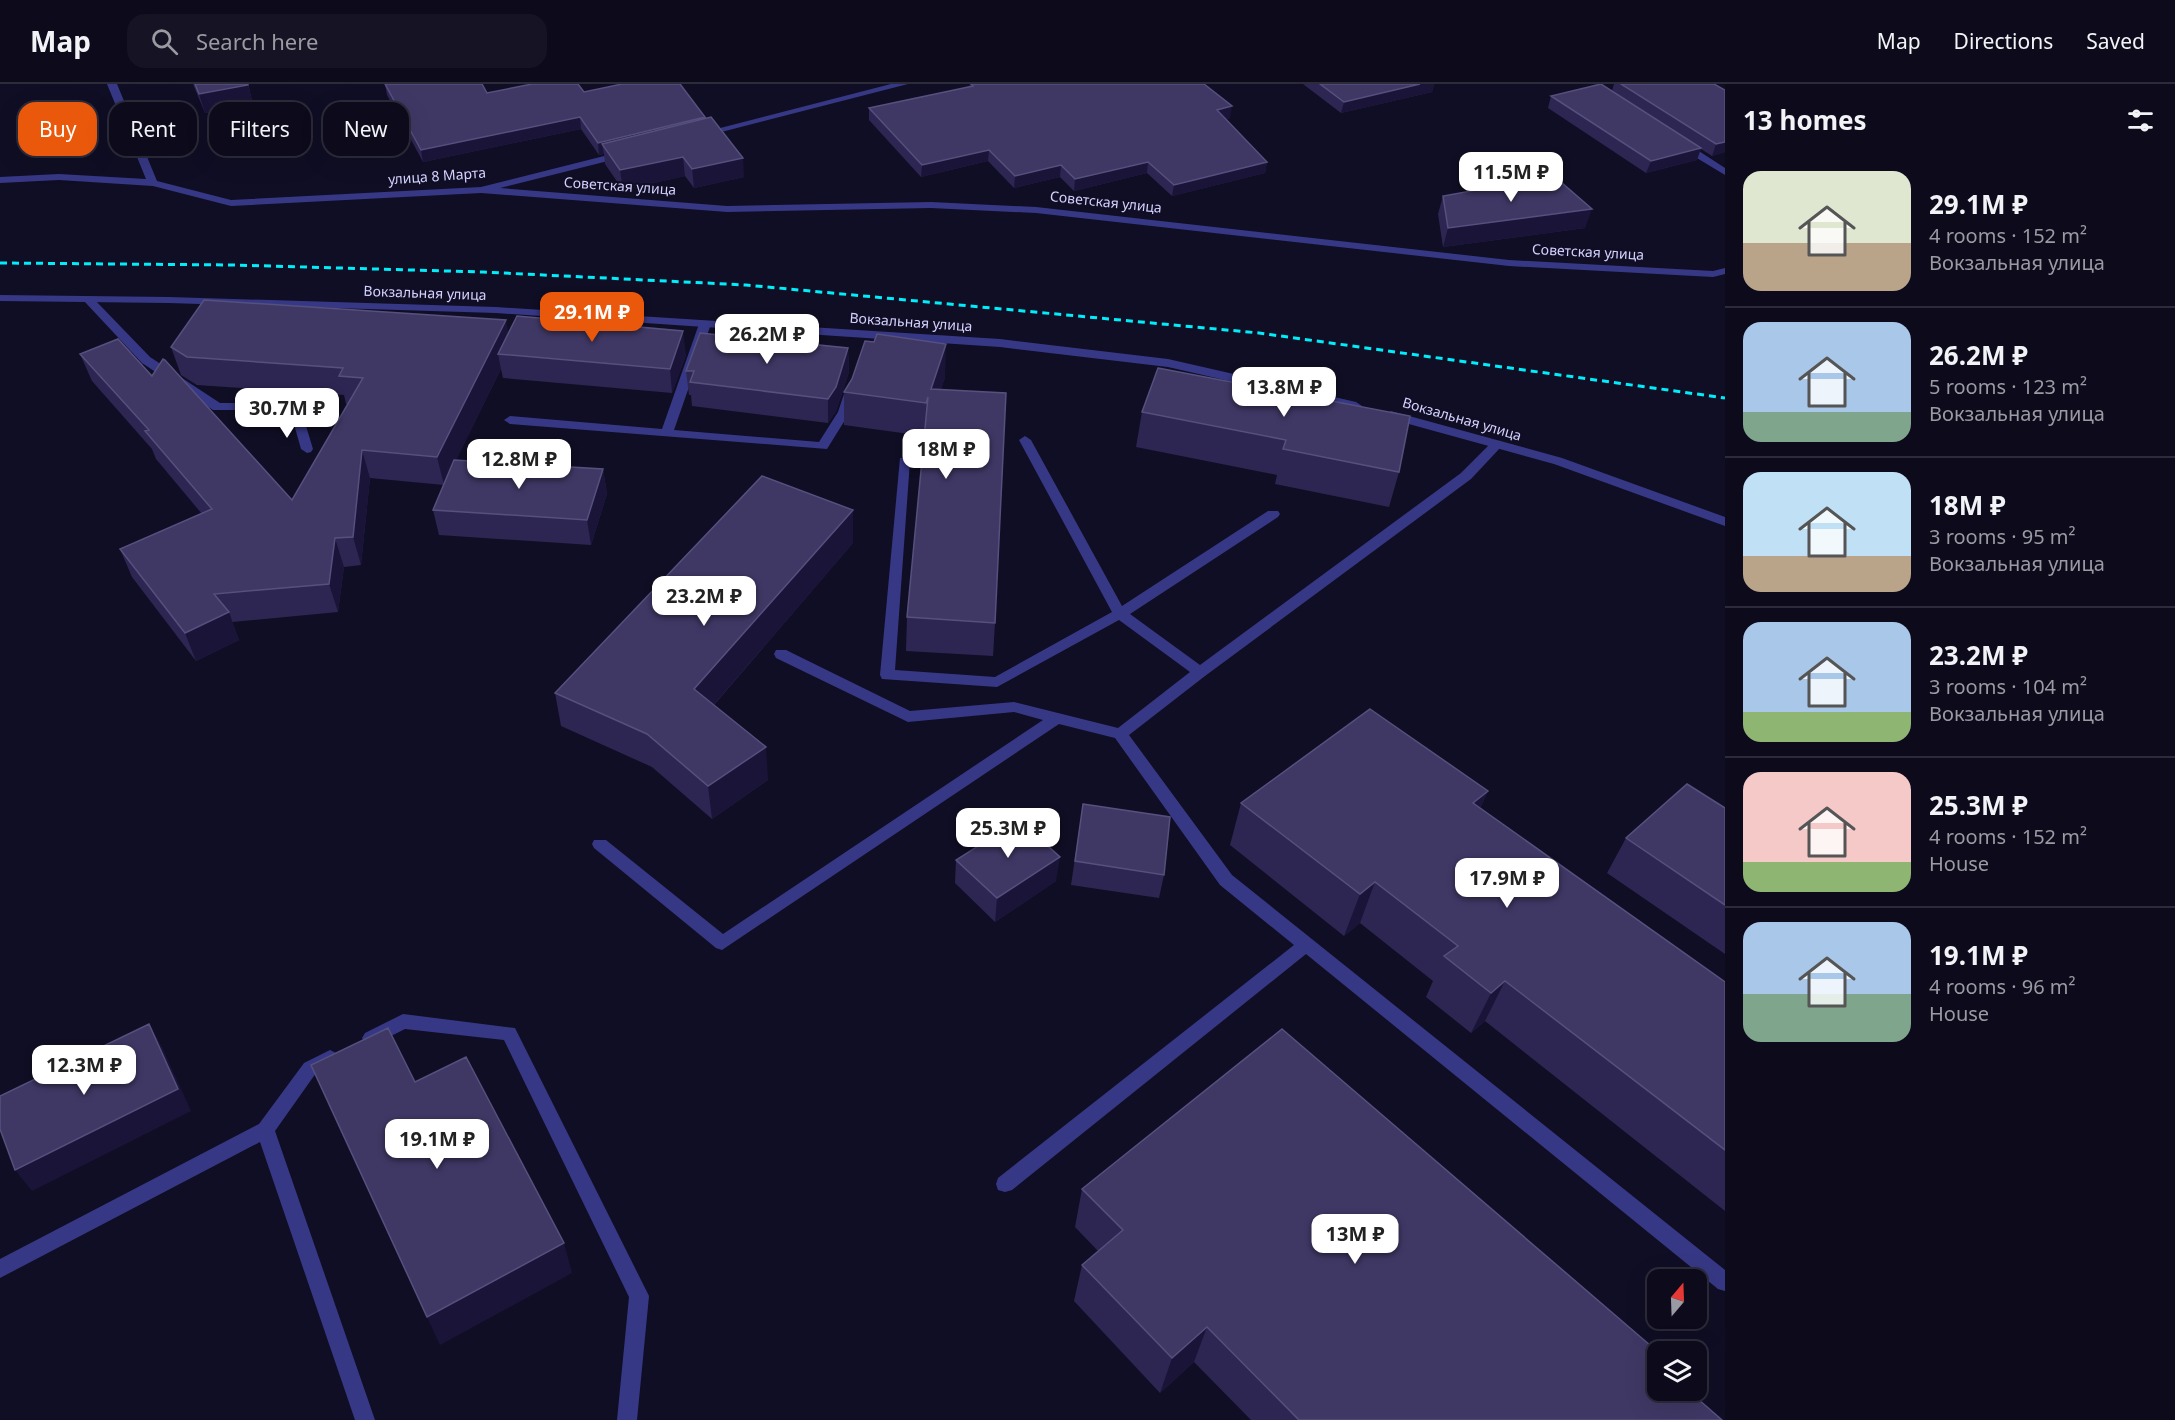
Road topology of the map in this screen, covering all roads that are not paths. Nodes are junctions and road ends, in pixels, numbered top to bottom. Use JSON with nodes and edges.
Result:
{"nodes":[{"id":1,"x":112,"y":84,"type":"edge"},
{"id":2,"x":903,"y":84,"type":"edge"},
{"id":3,"x":866,"y":88,"type":"edge"},
{"id":4,"x":687,"y":138,"type":"edge"},
{"id":5,"x":1676,"y":141,"type":"edge"},
{"id":6,"x":630,"y":153,"type":"edge"},
{"id":7,"x":1725,"y":172,"type":"edge"},
{"id":8,"x":0,"y":180,"type":"edge"},
{"id":9,"x":153,"y":183,"type":"junction"},
{"id":10,"x":481,"y":190,"type":"junction"},
{"id":11,"x":1725,"y":271,"type":"edge"},
{"id":12,"x":0,"y":298,"type":"edge"},
{"id":13,"x":88,"y":299,"type":"junction"},
{"id":14,"x":705,"y":324,"type":"junction"},
{"id":15,"x":855,"y":379,"type":"edge"},
{"id":16,"x":510,"y":420,"type":"dead end"},
{"id":17,"x":666,"y":433,"type":"junction"},
{"id":18,"x":1025,"y":440,"type":"dead end"},
{"id":19,"x":1497,"y":444,"type":"junction"},
{"id":20,"x":307,"y":449,"type":"dead end"},
{"id":21,"x":904,"y":461,"type":"dead end"},
{"id":22,"x":1273,"y":514,"type":"dead end"},
{"id":23,"x":1725,"y":522,"type":"edge"},
{"id":24,"x":1120,"y":614,"type":"junction"},
{"id":25,"x":781,"y":654,"type":"dead end"},
{"id":26,"x":1200,"y":672,"type":"junction"},
{"id":27,"x":1057,"y":718,"type":"junction"},
{"id":28,"x":1120,"y":734,"type":"junction"},
{"id":29,"x":600,"y":844,"type":"dead end"},
{"id":30,"x":1306,"y":945,"type":"junction"},
{"id":31,"x":265,"y":1130,"type":"junction"},
{"id":32,"x":1005,"y":1184,"type":"dead end"},
{"id":33,"x":0,"y":1269,"type":"edge"},
{"id":34,"x":1725,"y":1282,"type":"edge"},
{"id":35,"x":365,"y":1420,"type":"edge"},
{"id":36,"x":627,"y":1420,"type":"edge"}],
"edges":[{"from":1,"to":9,"type":"street"},
{"from":2,"to":3,"type":"street"},
{"from":3,"to":4,"type":"street"},
{"from":5,"to":7,"type":"street"},
{"from":6,"to":10,"type":"street","name":"улица 8 Марта"},
{"from":8,"to":9,"type":"street","name":"улица 8 Марта"},
{"from":9,"to":10,"type":"street","name":"улица 8 Марта"},
{"from":10,"to":11,"type":"street","name":"Советская улица"},
{"from":12,"to":13,"type":"street","name":"Вокзальная улица"},
{"from":13,"to":14,"type":"street","name":"Вокзальная улица"},
{"from":13,"to":20,"type":"street"},
{"from":14,"to":17,"type":"street"},
{"from":14,"to":19,"type":"street","name":"Вокзальная улица"},
{"from":15,"to":17,"type":"street"},
{"from":16,"to":17,"type":"street"},
{"from":18,"to":24,"type":"street"},
{"from":19,"to":23,"type":"street","name":"Вокзальная улица"},
{"from":19,"to":26,"type":"street"},
{"from":21,"to":24,"type":"street"},
{"from":22,"to":24,"type":"street"},
{"from":24,"to":26,"type":"street"},
{"from":25,"to":27,"type":"street"},
{"from":26,"to":28,"type":"street"},
{"from":27,"to":28,"type":"street"},
{"from":27,"to":29,"type":"street"},
{"from":28,"to":30,"type":"street"},
{"from":30,"to":32,"type":"street"},
{"from":30,"to":34,"type":"street"},
{"from":31,"to":33,"type":"street"},
{"from":31,"to":35,"type":"street"},
{"from":31,"to":36,"type":"street"}]}
